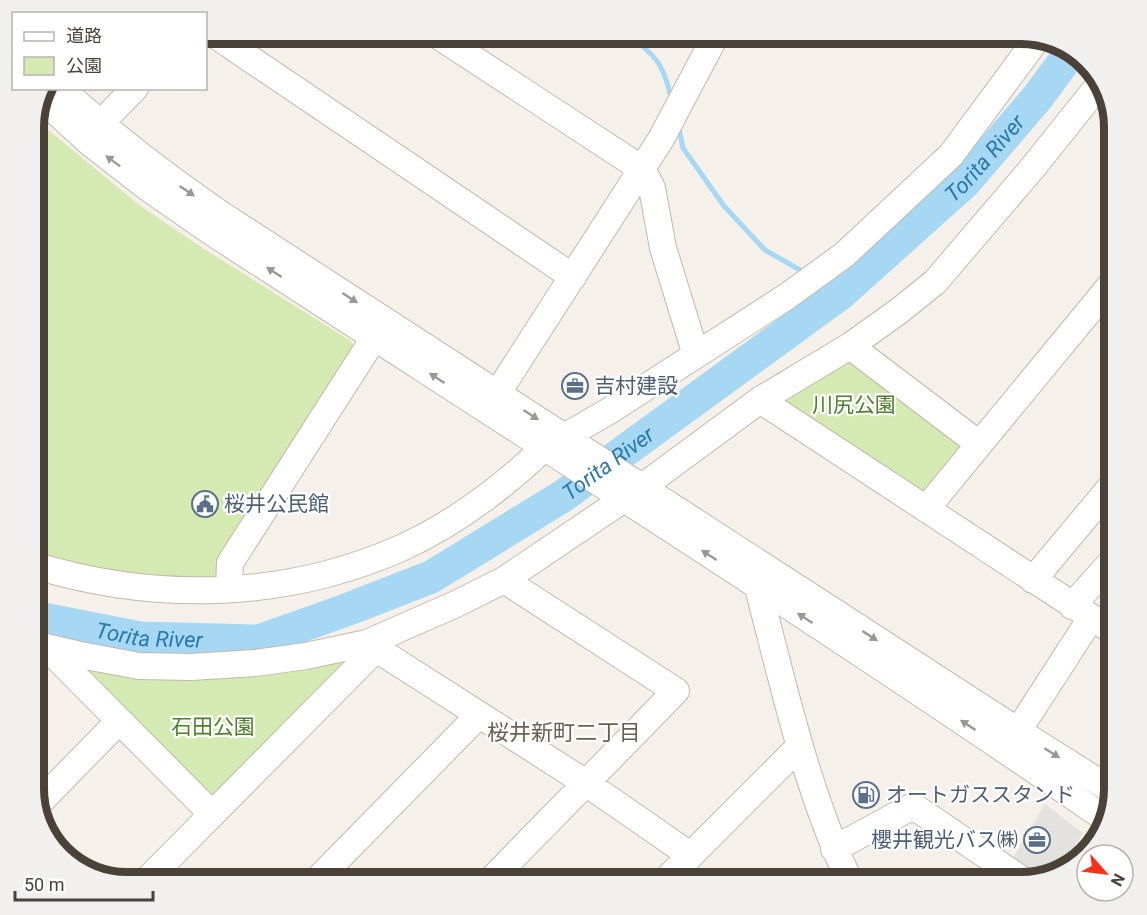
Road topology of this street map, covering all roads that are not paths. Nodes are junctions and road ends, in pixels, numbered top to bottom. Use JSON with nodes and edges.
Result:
{"nodes":[{"id":1,"x":228,"y":44,"type":"edge"},
{"id":2,"x":451,"y":44,"type":"edge"},
{"id":3,"x":711,"y":44,"type":"edge"},
{"id":4,"x":1033,"y":44,"type":"edge"},
{"id":5,"x":62,"y":90,"type":"edge"},
{"id":6,"x":133,"y":90,"type":"edge"},
{"id":7,"x":1096,"y":93,"type":"edge"},
{"id":8,"x":47,"y":103,"type":"edge"},
{"id":9,"x":100,"y":124,"type":"junction"},
{"id":10,"x":642,"y":169,"type":"junction"},
{"id":11,"x":573,"y":277,"type":"junction"},
{"id":12,"x":1104,"y":293,"type":"edge"},
{"id":13,"x":374,"y":338,"type":"junction"},
{"id":14,"x":850,"y":346,"type":"junction"},
{"id":15,"x":696,"y":355,"type":"junction"},
{"id":16,"x":760,"y":400,"type":"junction"},
{"id":17,"x":492,"y":402,"type":"junction"},
{"id":18,"x":554,"y":442,"type":"junction"},
{"id":19,"x":979,"y":444,"type":"junction"},
{"id":20,"x":633,"y":493,"type":"junction"},
{"id":21,"x":1104,"y":495,"type":"edge"},
{"id":22,"x":926,"y":509,"type":"junction"},
{"id":23,"x":44,"y":568,"type":"edge"},
{"id":24,"x":1104,"y":576,"type":"edge"},
{"id":25,"x":763,"y":579,"type":"junction"},
{"id":26,"x":504,"y":580,"type":"junction"},
{"id":27,"x":1033,"y":580,"type":"junction"},
{"id":28,"x":229,"y":589,"type":"junction"},
{"id":29,"x":1082,"y":612,"type":"junction"},
{"id":30,"x":1104,"y":626,"type":"edge"},
{"id":31,"x":371,"y":646,"type":"junction"},
{"id":32,"x":44,"y":647,"type":"edge"},
{"id":33,"x":44,"y":650,"type":"edge"},
{"id":34,"x":479,"y":715,"type":"junction"},
{"id":35,"x":119,"y":721,"type":"junction"},
{"id":36,"x":1012,"y":741,"type":"junction"},
{"id":37,"x":800,"y":746,"type":"junction"},
{"id":38,"x":585,"y":783,"type":"junction"},
{"id":39,"x":1104,"y":787,"type":"edge"},
{"id":40,"x":44,"y":797,"type":"edge"},
{"id":41,"x":212,"y":814,"type":"junction"},
{"id":42,"x":1099,"y":814,"type":"edge"},
{"id":43,"x":834,"y":849,"type":"junction"},
{"id":44,"x":690,"y":855,"type":"junction"},
{"id":45,"x":155,"y":872,"type":"edge"},
{"id":46,"x":325,"y":872,"type":"edge"},
{"id":47,"x":499,"y":872,"type":"edge"},
{"id":48,"x":674,"y":872,"type":"edge"},
{"id":49,"x":845,"y":872,"type":"edge"},
{"id":50,"x":1011,"y":872,"type":"edge"}],
"edges":[{"from":1,"to":11,"type":"street"},
{"from":2,"to":10,"type":"street"},
{"from":3,"to":10,"type":"street"},
{"from":4,"to":15,"type":"street"},
{"from":5,"to":9,"type":"street"},
{"from":6,"to":9,"type":"street"},
{"from":7,"to":14,"type":"street"},
{"from":13,"to":8,"type":"street","one_way":true},
{"from":9,"to":17,"type":"street","one_way":true},
{"from":10,"to":11,"type":"street"},
{"from":10,"to":15,"type":"street"},
{"from":11,"to":17,"type":"street"},
{"from":12,"to":19,"type":"street"},
{"from":17,"to":13,"type":"street","one_way":true},
{"from":13,"to":28,"type":"street"},
{"from":14,"to":16,"type":"street"},
{"from":14,"to":19,"type":"street"},
{"from":15,"to":18,"type":"street"},
{"from":16,"to":20,"type":"street"},
{"from":16,"to":22,"type":"street"},
{"from":17,"to":18,"type":"street"},
{"from":18,"to":20,"type":"street"},
{"from":18,"to":28,"type":"street"},
{"from":19,"to":22,"type":"street"},
{"from":20,"to":25,"type":"street"},
{"from":20,"to":26,"type":"street"},
{"from":21,"to":27,"type":"street"},
{"from":22,"to":27,"type":"street"},
{"from":23,"to":28,"type":"street"},
{"from":24,"to":29,"type":"street"},
{"from":25,"to":36,"type":"street"},
{"from":25,"to":37,"type":"street"},
{"from":26,"to":31,"type":"street"},
{"from":26,"to":38,"type":"street"},
{"from":27,"to":29,"type":"street"},
{"from":29,"to":30,"type":"street"},
{"from":29,"to":36,"type":"street"},
{"from":31,"to":32,"type":"street"},
{"from":31,"to":34,"type":"street"},
{"from":31,"to":41,"type":"street"},
{"from":33,"to":35,"type":"street"},
{"from":34,"to":38,"type":"street"},
{"from":34,"to":46,"type":"street"},
{"from":35,"to":40,"type":"street"},
{"from":35,"to":41,"type":"street"},
{"from":36,"to":39,"type":"street","one_way":true},
{"from":36,"to":42,"type":"street"},
{"from":37,"to":43,"type":"street"},
{"from":37,"to":44,"type":"street"},
{"from":38,"to":44,"type":"street"},
{"from":38,"to":47,"type":"street"},
{"from":41,"to":45,"type":"street"},
{"from":43,"to":49,"type":"street"},
{"from":43,"to":50,"type":"street"},
{"from":44,"to":48,"type":"street"}]}
